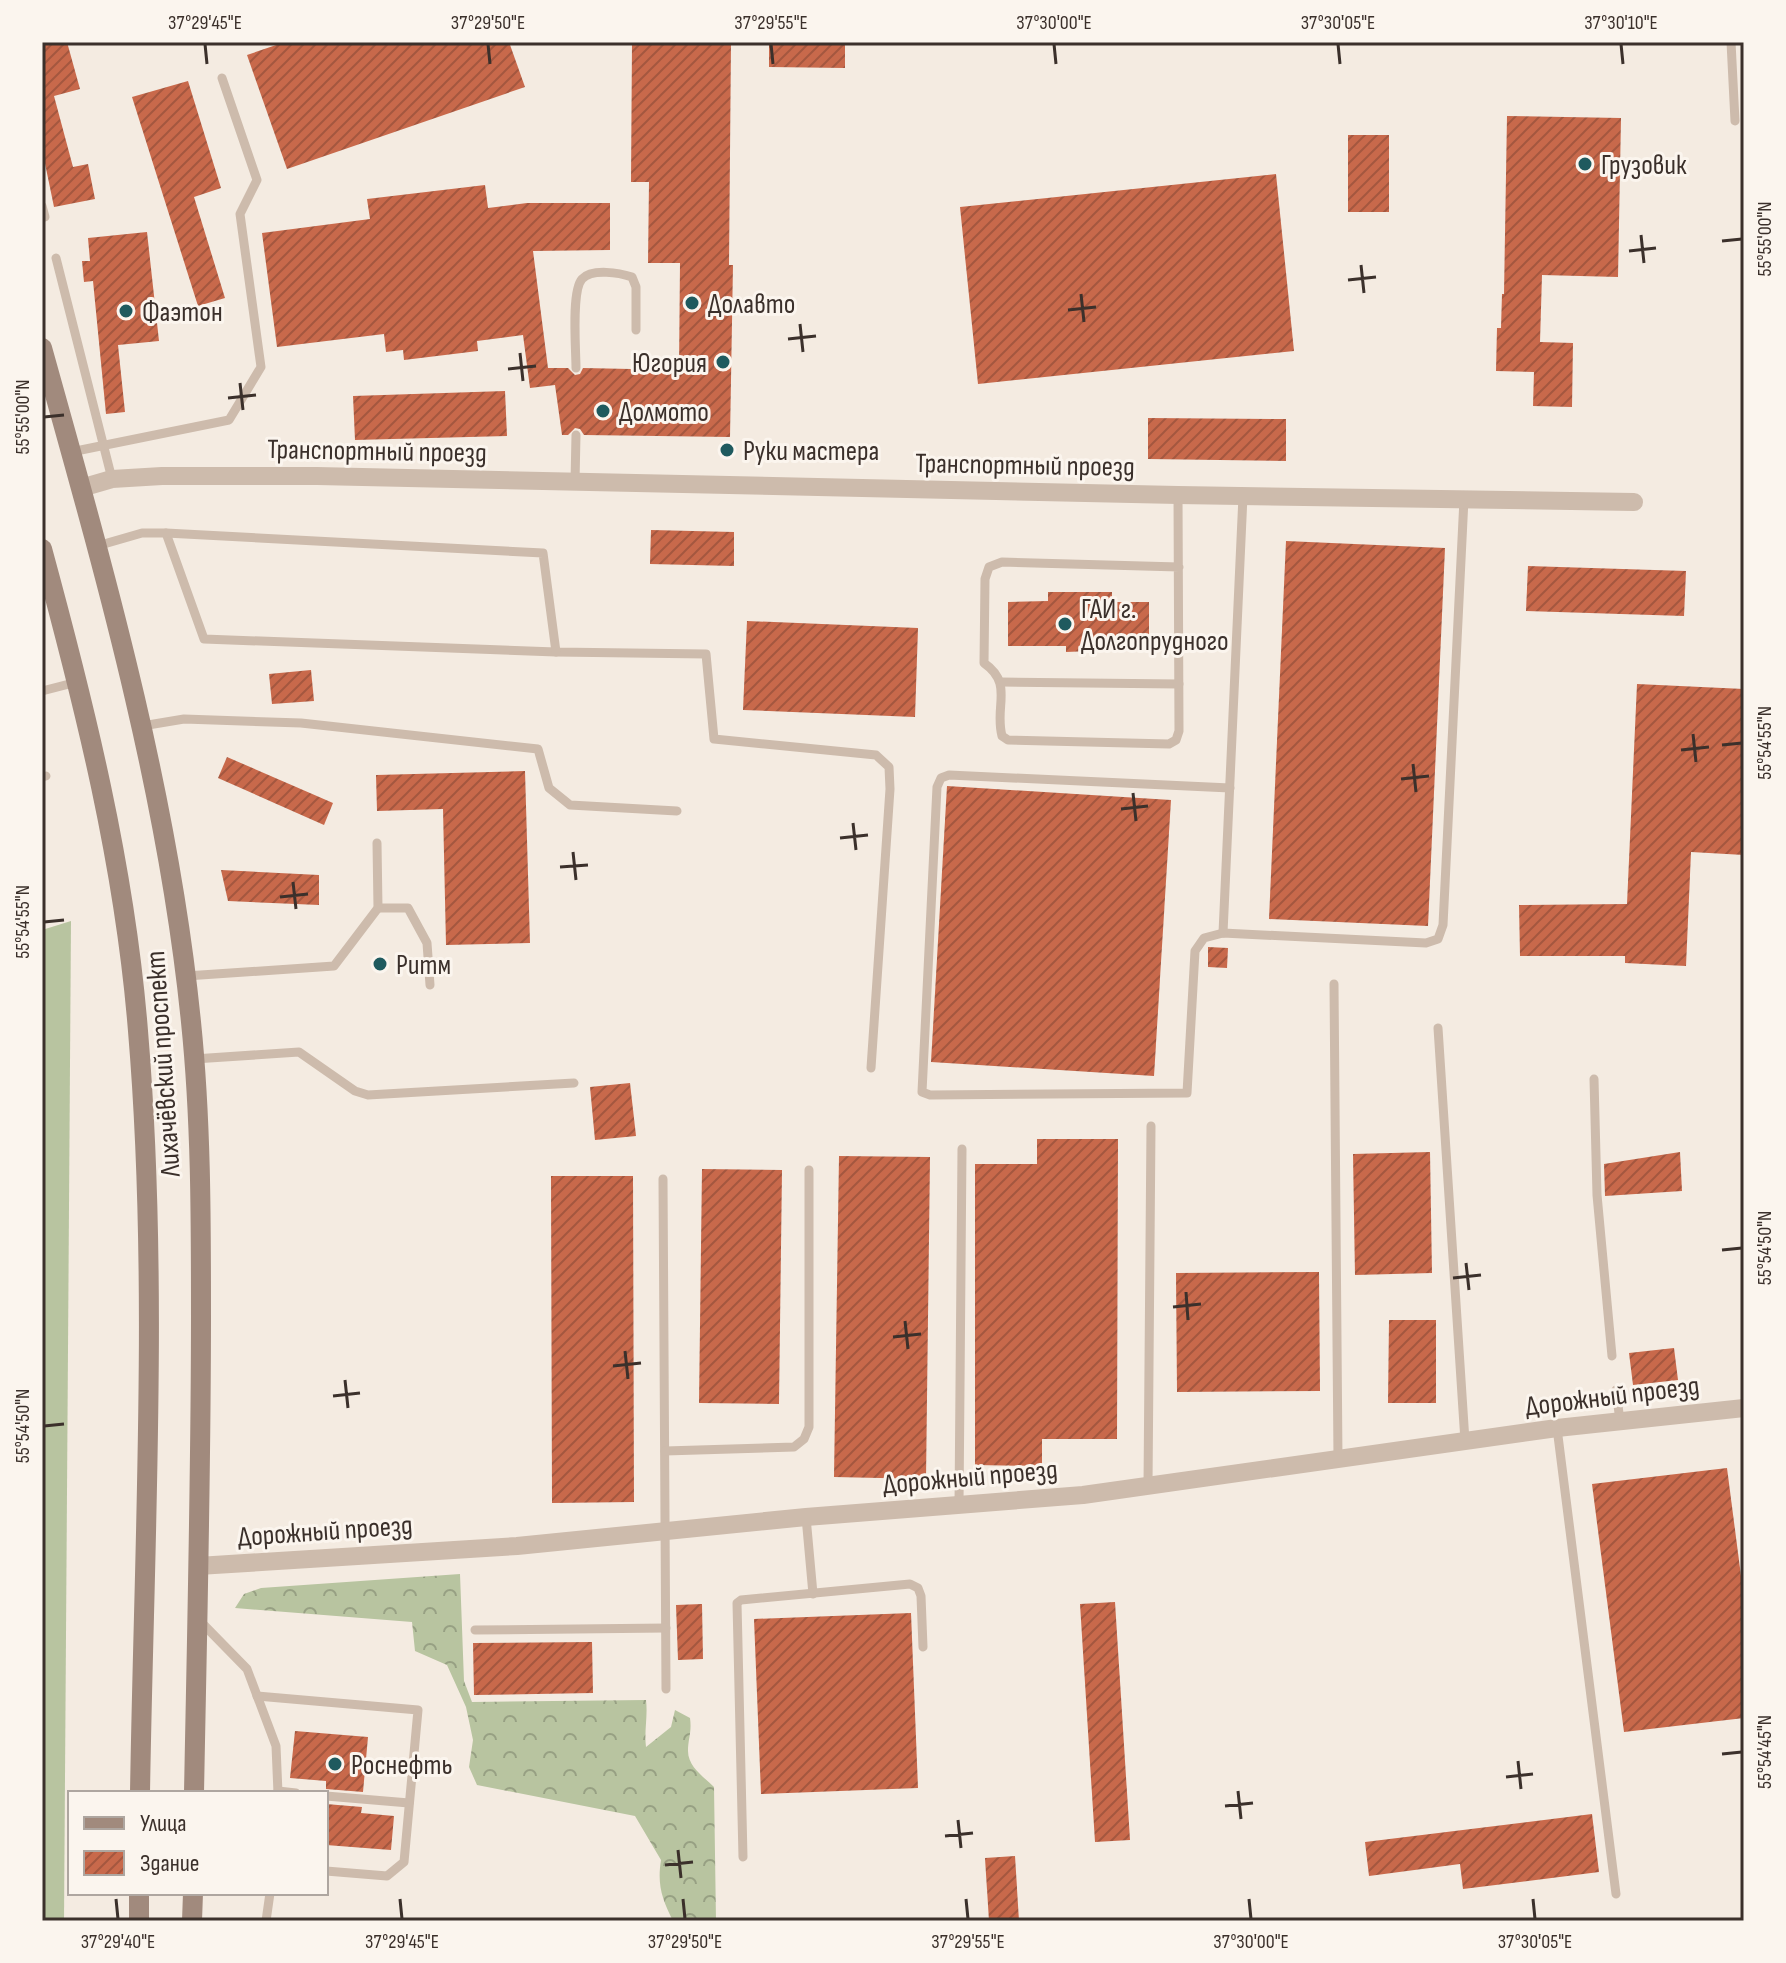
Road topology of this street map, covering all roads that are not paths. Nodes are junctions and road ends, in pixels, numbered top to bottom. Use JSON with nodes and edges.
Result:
{"nodes":[{"id":1,"x":1731,"y":42,"type":"edge"},
{"id":2,"x":222,"y":78,"type":"dead end"},
{"id":3,"x":1735,"y":121,"type":"dead end"},
{"id":4,"x":42,"y":206,"type":"edge"},
{"id":5,"x":45,"y":217,"type":"dead end"},
{"id":6,"x":56,"y":258,"type":"dead end"},
{"id":7,"x":636,"y":330,"type":"dead end"},
{"id":8,"x":42,"y":348,"type":"edge"},
{"id":9,"x":576,"y":368,"type":"dead end"},
{"id":10,"x":576,"y":435,"type":"dead end"},
{"id":11,"x":104,"y":446,"type":"junction"},
{"id":12,"x":71,"y":452,"type":"junction"},
{"id":13,"x":112,"y":479,"type":"junction"},
{"id":14,"x":575,"y":482,"type":"junction"},
{"id":15,"x":81,"y":488,"type":"junction"},
{"id":16,"x":1178,"y":495,"type":"junction"},
{"id":17,"x":1243,"y":496,"type":"junction"},
{"id":18,"x":1464,"y":499,"type":"junction"},
{"id":19,"x":1634,"y":502,"type":"dead end"},
{"id":20,"x":166,"y":533,"type":"junction"},
{"id":21,"x":97,"y":546,"type":"junction"},
{"id":22,"x":42,"y":549,"type":"edge"},
{"id":23,"x":1179,"y":567,"type":"junction"},
{"id":24,"x":556,"y":652,"type":"junction"},
{"id":25,"x":77,"y":682,"type":"junction"},
{"id":26,"x":1001,"y":682,"type":"junction"},
{"id":27,"x":1179,"y":684,"type":"junction"},
{"id":28,"x":42,"y":691,"type":"edge"},
{"id":29,"x":142,"y":726,"type":"junction"},
{"id":30,"x":1230,"y":788,"type":"junction"},
{"id":31,"x":677,"y":811,"type":"dead end"},
{"id":32,"x":377,"y":843,"type":"dead end"},
{"id":33,"x":378,"y":908,"type":"junction"},
{"id":34,"x":1223,"y":933,"type":"junction"},
{"id":35,"x":186,"y":976,"type":"junction"},
{"id":36,"x":1334,"y":984,"type":"dead end"},
{"id":37,"x":430,"y":985,"type":"dead end"},
{"id":38,"x":1438,"y":1028,"type":"dead end"},
{"id":39,"x":194,"y":1059,"type":"junction"},
{"id":40,"x":871,"y":1068,"type":"dead end"},
{"id":41,"x":1594,"y":1079,"type":"dead end"},
{"id":42,"x":574,"y":1083,"type":"dead end"},
{"id":43,"x":1151,"y":1126,"type":"dead end"},
{"id":44,"x":962,"y":1149,"type":"dead end"},
{"id":45,"x":809,"y":1170,"type":"dead end"},
{"id":46,"x":663,"y":1179,"type":"dead end"},
{"id":47,"x":1612,"y":1356,"type":"dead end"},
{"id":48,"x":1616,"y":1390,"type":"dead end"},
{"id":49,"x":1744,"y":1408,"type":"edge"},
{"id":50,"x":1620,"y":1421,"type":"junction"},
{"id":51,"x":1557,"y":1428,"type":"junction"},
{"id":52,"x":1465,"y":1441,"type":"junction"},
{"id":53,"x":665,"y":1451,"type":"junction"},
{"id":54,"x":1338,"y":1459,"type":"junction"},
{"id":55,"x":1148,"y":1485,"type":"junction"},
{"id":56,"x":959,"y":1505,"type":"junction"},
{"id":57,"x":806,"y":1517,"type":"junction"},
{"id":58,"x":666,"y":1530,"type":"junction"},
{"id":59,"x":198,"y":1566,"type":"junction"},
{"id":60,"x":813,"y":1594,"type":"junction"},
{"id":61,"x":197,"y":1618,"type":"junction"},
{"id":62,"x":666,"y":1628,"type":"junction"},
{"id":63,"x":475,"y":1630,"type":"dead end"},
{"id":64,"x":923,"y":1647,"type":"dead end"},
{"id":65,"x":666,"y":1689,"type":"dead end"},
{"id":66,"x":257,"y":1696,"type":"junction"},
{"id":67,"x":140,"y":1791,"type":"edge"},
{"id":68,"x":194,"y":1791,"type":"edge"},
{"id":69,"x":278,"y":1791,"type":"edge"},
{"id":70,"x":328,"y":1796,"type":"edge"},
{"id":71,"x":409,"y":1803,"type":"junction"},
{"id":72,"x":743,"y":1857,"type":"dead end"},
{"id":73,"x":328,"y":1871,"type":"edge"},
{"id":74,"x":1616,"y":1894,"type":"dead end"},
{"id":75,"x":139,"y":1895,"type":"edge"},
{"id":76,"x":193,"y":1895,"type":"edge"},
{"id":77,"x":270,"y":1895,"type":"edge"},
{"id":78,"x":139,"y":1921,"type":"edge"},
{"id":79,"x":192,"y":1921,"type":"edge"},
{"id":80,"x":266,"y":1921,"type":"edge"}],
"edges":[{"from":1,"to":3,"type":"lane"},
{"from":2,"to":11,"type":"lane"},
{"from":4,"to":5,"type":"lane"},
{"from":6,"to":11,"type":"lane"},
{"from":7,"to":9,"type":"lane"},
{"from":8,"to":12,"type":"main road","name":"Лихачёвский проспект"},
{"from":10,"to":14,"type":"lane"},
{"from":11,"to":12,"type":"lane"},
{"from":11,"to":13,"type":"lane"},
{"from":12,"to":15,"type":"main road","name":"Лихачёвский проспект"},
{"from":13,"to":14,"type":"street","name":"Транспортный проезд"},
{"from":13,"to":15,"type":"street","name":"Транспортный проезд"},
{"from":14,"to":16,"type":"street","name":"Транспортный проезд"},
{"from":15,"to":21,"type":"main road","name":"Лихачёвский проспект"},
{"from":16,"to":17,"type":"street","name":"Транспортный проезд"},
{"from":16,"to":23,"type":"lane"},
{"from":17,"to":18,"type":"street","name":"Транспортный проезд"},
{"from":17,"to":30,"type":"lane"},
{"from":18,"to":19,"type":"street","name":"Транспортный проезд"},
{"from":18,"to":34,"type":"lane"},
{"from":20,"to":21,"type":"lane"},
{"from":20,"to":24,"type":"lane"},
{"from":20,"to":24,"type":"lane"},
{"from":21,"to":29,"type":"main road","name":"Лихачёвский проспект"},
{"from":22,"to":25,"type":"main road","name":"Лихачёвский проспект"},
{"from":23,"to":26,"type":"lane"},
{"from":23,"to":27,"type":"lane"},
{"from":24,"to":40,"type":"lane"},
{"from":25,"to":28,"type":"lane"},
{"from":25,"to":67,"type":"main road","name":"Лихачёвский проспект"},
{"from":26,"to":27,"type":"lane"},
{"from":26,"to":27,"type":"lane"},
{"from":29,"to":31,"type":"lane"},
{"from":29,"to":35,"type":"main road","name":"Лихачёвский проспект"},
{"from":30,"to":34,"type":"lane"},
{"from":30,"to":34,"type":"lane"},
{"from":32,"to":33,"type":"lane"},
{"from":33,"to":35,"type":"lane"},
{"from":33,"to":37,"type":"lane"},
{"from":35,"to":39,"type":"main road","name":"Лихачёвский проспект"},
{"from":36,"to":54,"type":"lane"},
{"from":38,"to":52,"type":"lane"},
{"from":39,"to":42,"type":"lane"},
{"from":39,"to":59,"type":"main road","name":"Лихачёвский проспект"},
{"from":41,"to":47,"type":"lane"},
{"from":43,"to":55,"type":"lane"},
{"from":44,"to":56,"type":"lane"},
{"from":45,"to":53,"type":"lane"},
{"from":46,"to":53,"type":"lane"},
{"from":48,"to":50,"type":"lane"},
{"from":49,"to":50,"type":"street","name":"Дорожный проезд"},
{"from":50,"to":51,"type":"street","name":"Дорожный проезд"},
{"from":51,"to":52,"type":"street","name":"Дорожный проезд"},
{"from":51,"to":74,"type":"lane"},
{"from":52,"to":54,"type":"street","name":"Дорожный проезд"},
{"from":53,"to":58,"type":"lane"},
{"from":54,"to":55,"type":"street","name":"Дорожный проезд"},
{"from":55,"to":56,"type":"street","name":"Дорожный проезд"},
{"from":56,"to":57,"type":"street","name":"Дорожный проезд"},
{"from":57,"to":58,"type":"street","name":"Дорожный проезд"},
{"from":57,"to":60,"type":"lane"},
{"from":58,"to":59,"type":"street","name":"Дорожный проезд"},
{"from":58,"to":62,"type":"lane"},
{"from":59,"to":61,"type":"main road","name":"Лихачёвский проспект"},
{"from":60,"to":64,"type":"lane"},
{"from":60,"to":72,"type":"lane"},
{"from":61,"to":66,"type":"lane"},
{"from":61,"to":68,"type":"main road","name":"Лихачёвский проспект"},
{"from":62,"to":63,"type":"lane"},
{"from":62,"to":65,"type":"lane"},
{"from":66,"to":69,"type":"lane"},
{"from":66,"to":71,"type":"lane"},
{"from":70,"to":71,"type":"lane"},
{"from":71,"to":73,"type":"lane"},
{"from":75,"to":78,"type":"main road"},
{"from":76,"to":79,"type":"main road"},
{"from":77,"to":80,"type":"lane"}]}
